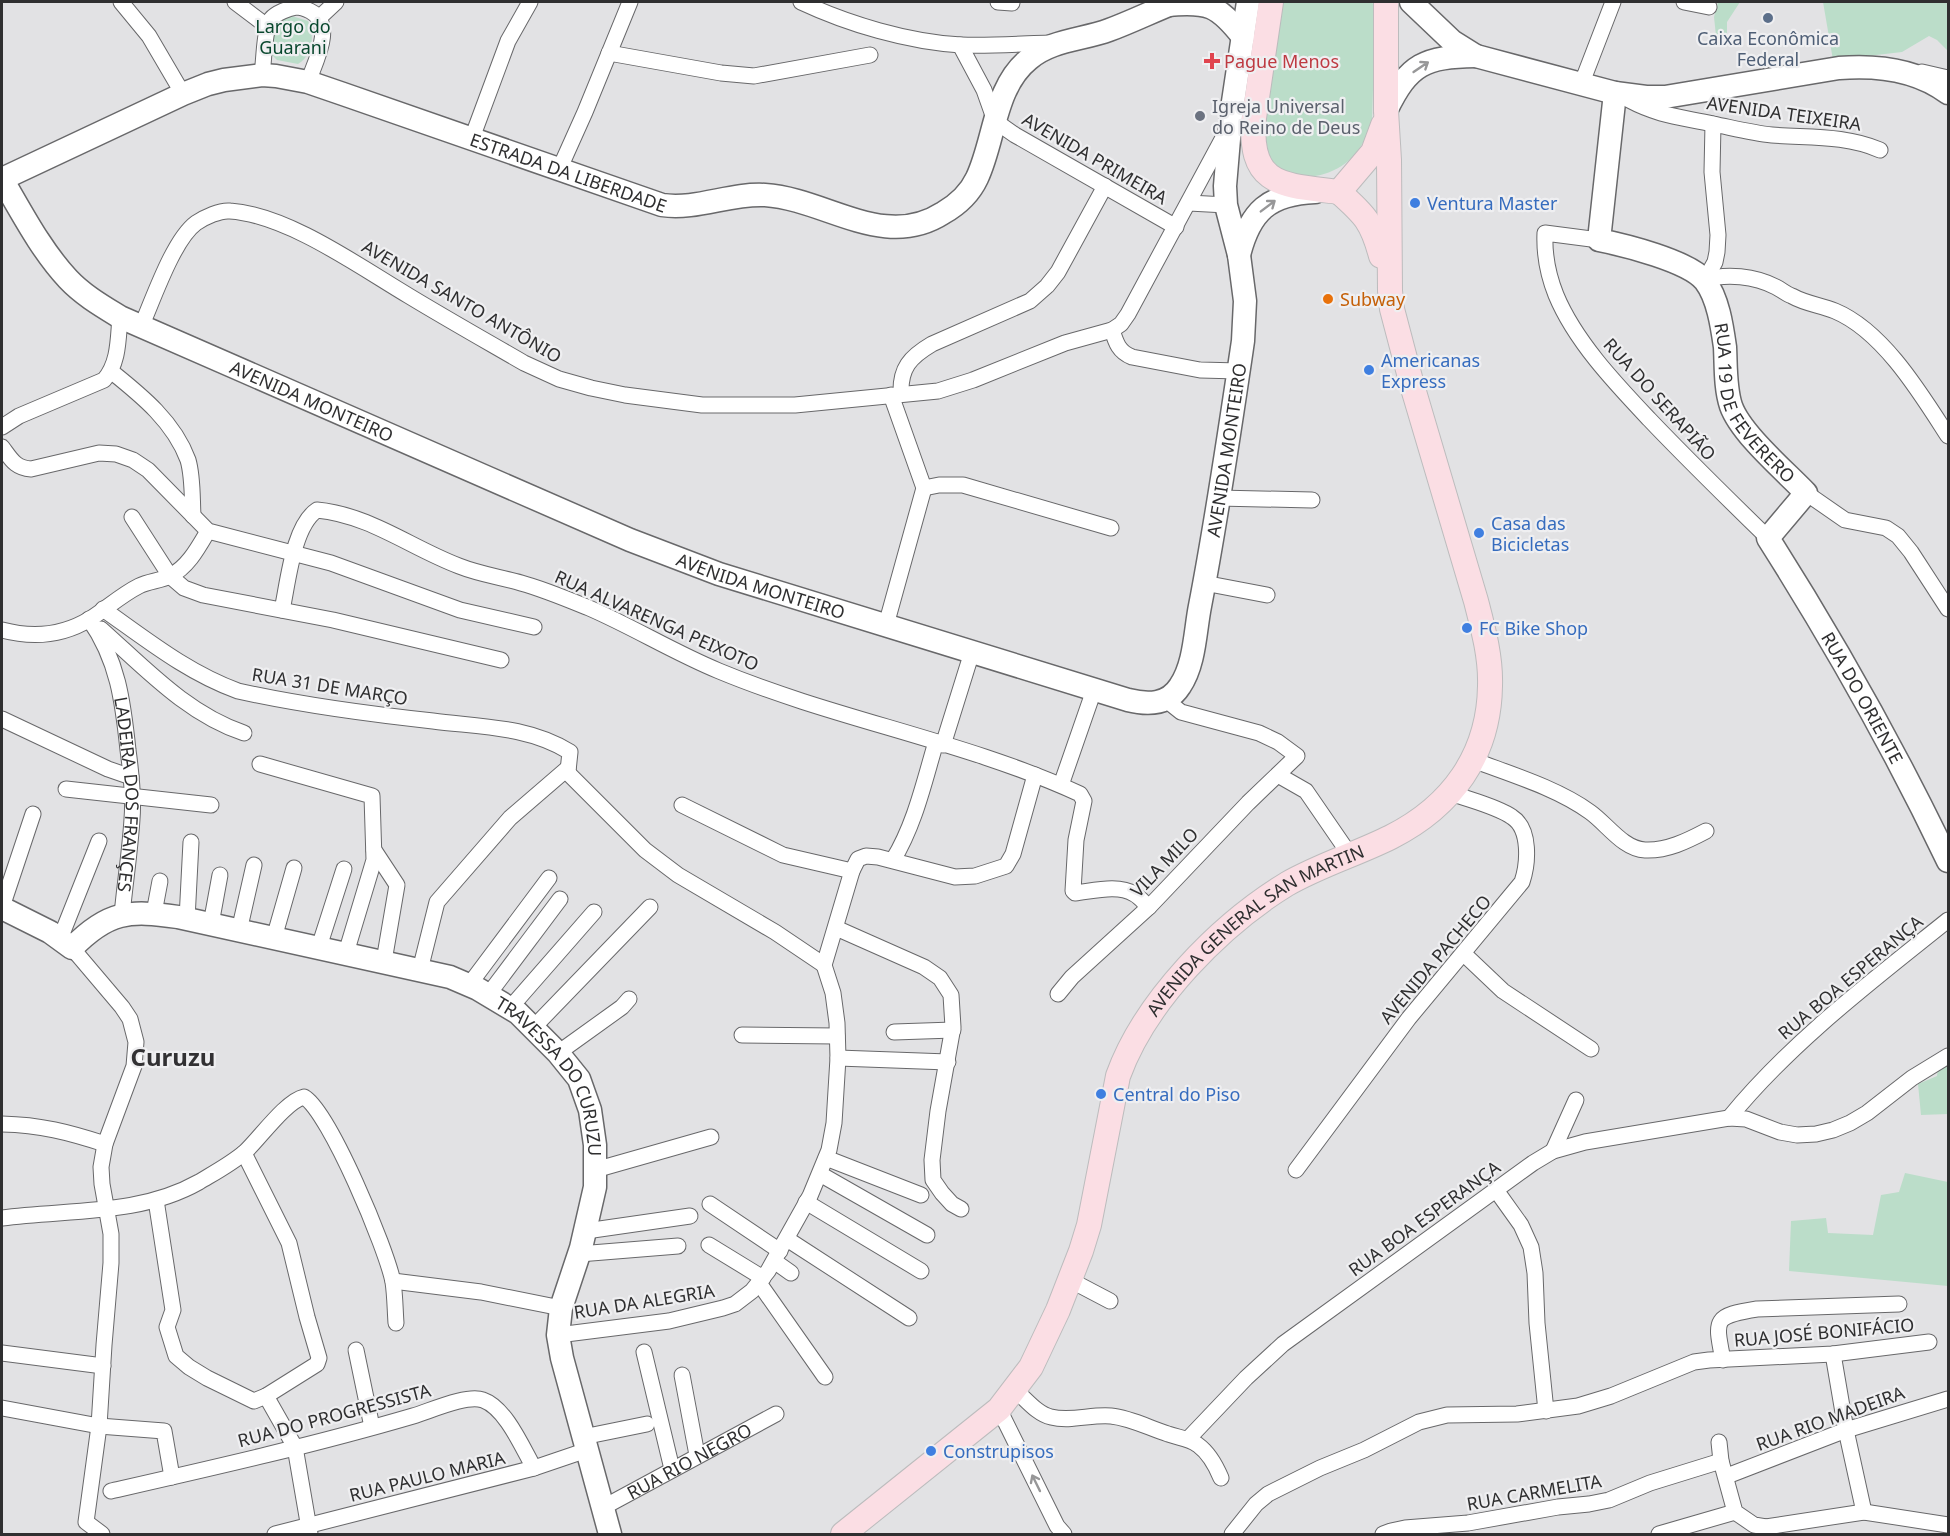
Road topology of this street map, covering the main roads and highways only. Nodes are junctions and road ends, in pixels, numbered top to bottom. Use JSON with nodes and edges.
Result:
{"nodes":[{"id":1,"x":1271,"y":2,"type":"edge"},
{"id":2,"x":1386,"y":2,"type":"edge"},
{"id":3,"x":1386,"y":111,"type":"junction"},
{"id":4,"x":1339,"y":192,"type":"junction"},
{"id":5,"x":1390,"y":291,"type":"junction"},
{"id":6,"x":843,"y":1534,"type":"edge"}],
"edges":[{"from":1,"to":4,"type":"main road"},
{"from":2,"to":3,"type":"main road"},
{"from":3,"to":4,"type":"main road"},
{"from":3,"to":5,"type":"main road","name":"AVENIDA GENERAL SAN MARTIN"},
{"from":4,"to":5,"type":"main road","name":"AVENIDA GENERAL SAN MARTIN"},
{"from":5,"to":6,"type":"main road","name":"AVENIDA GENERAL SAN MARTIN"}]}
